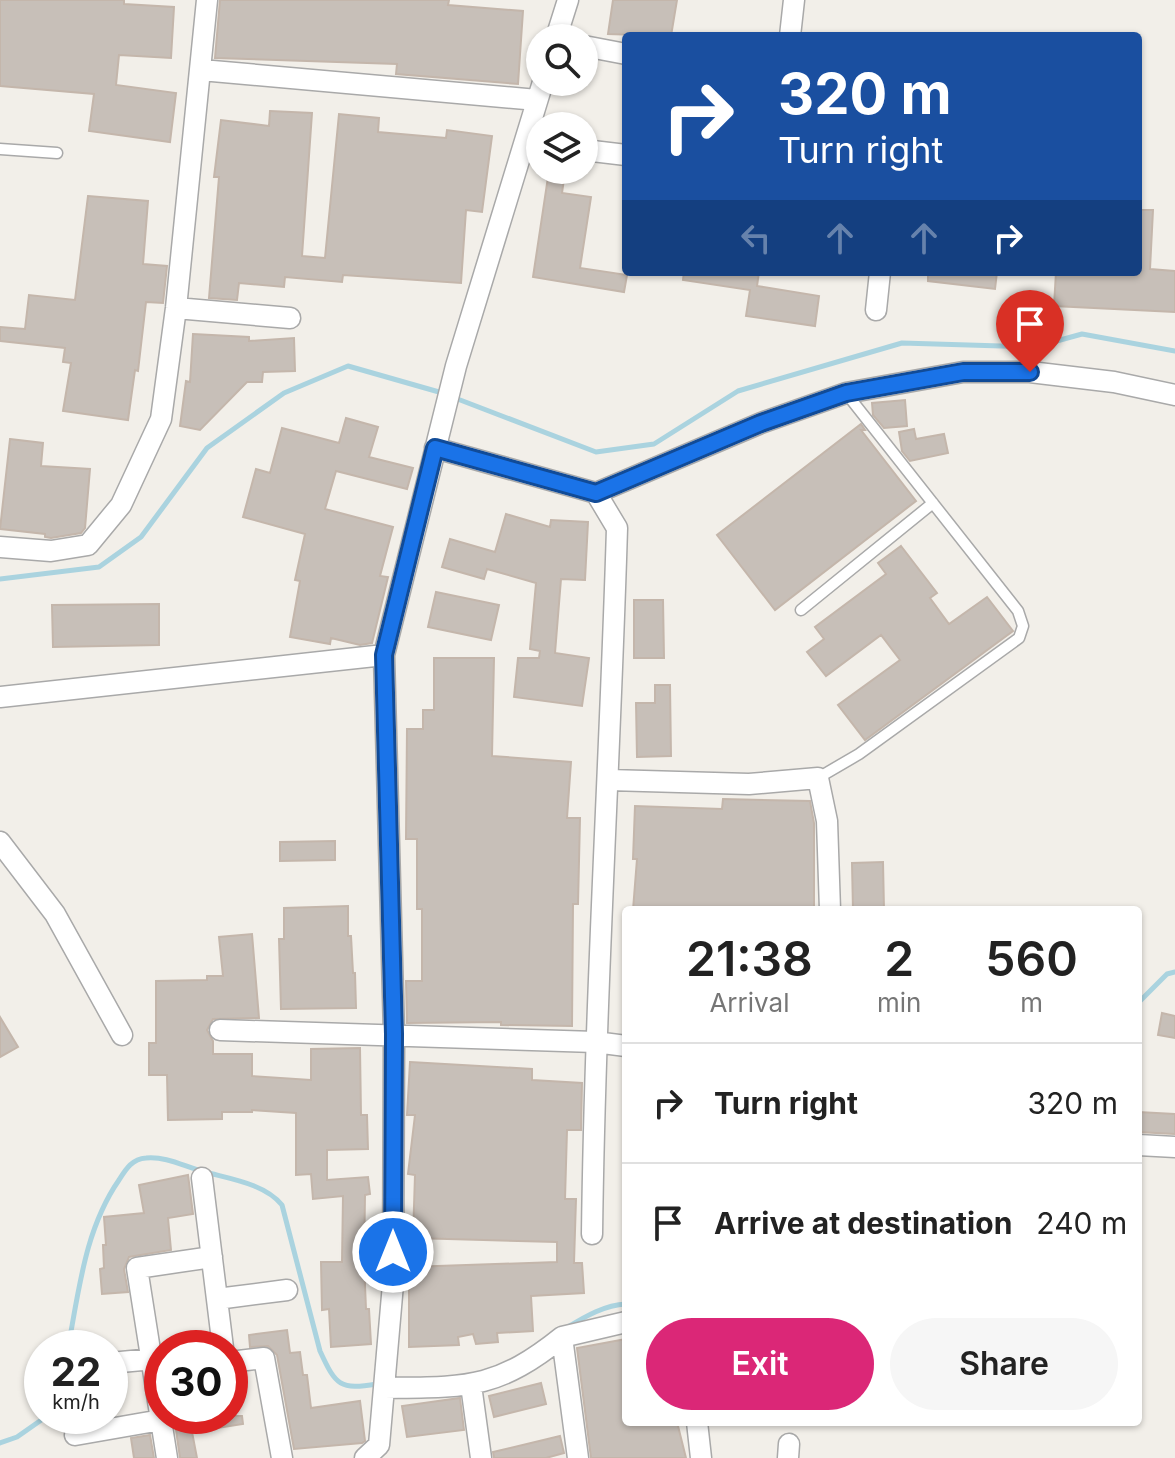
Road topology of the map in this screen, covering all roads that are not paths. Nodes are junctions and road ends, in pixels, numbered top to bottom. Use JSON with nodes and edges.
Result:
{"nodes":[{"id":1,"x":207,"y":0,"type":"edge"},
{"id":2,"x":568,"y":0,"type":"edge"},
{"id":3,"x":794,"y":0,"type":"edge"},
{"id":4,"x":560,"y":24,"type":"edge"},
{"id":5,"x":790,"y":32,"type":"edge"},
{"id":6,"x":598,"y":49,"type":"edge"},
{"id":7,"x":622,"y":53,"type":"edge"},
{"id":8,"x":201,"y":70,"type":"junction"},
{"id":9,"x":526,"y":90,"type":"edge"},
{"id":10,"x":0,"y":149,"type":"edge"},
{"id":11,"x":598,"y":152,"type":"edge"},
{"id":12,"x":57,"y":153,"type":"dead end"},
{"id":13,"x":622,"y":155,"type":"edge"},
{"id":14,"x":526,"y":162,"type":"edge"},
{"id":15,"x":880,"y":276,"type":"edge"},
{"id":16,"x":176,"y":308,"type":"junction"},
{"id":17,"x":876,"y":310,"type":"dead end"},
{"id":18,"x":290,"y":318,"type":"dead end"},
{"id":19,"x":846,"y":393,"type":"junction"},
{"id":20,"x":1175,"y":395,"type":"edge"},
{"id":21,"x":435,"y":448,"type":"junction"},
{"id":22,"x":596,"y":493,"type":"junction"},
{"id":23,"x":933,"y":503,"type":"junction"},
{"id":24,"x":0,"y":547,"type":"edge"},
{"id":25,"x":801,"y":610,"type":"dead end"},
{"id":26,"x":384,"y":655,"type":"junction"},
{"id":27,"x":0,"y":697,"type":"edge"},
{"id":28,"x":818,"y":778,"type":"junction"},
{"id":29,"x":609,"y":780,"type":"junction"},
{"id":30,"x":0,"y":842,"type":"edge"},
{"id":31,"x":830,"y":906,"type":"edge"},
{"id":32,"x":220,"y":1030,"type":"dead end"},
{"id":33,"x":394,"y":1034,"type":"junction"},
{"id":34,"x":122,"y":1035,"type":"dead end"},
{"id":35,"x":595,"y":1042,"type":"junction"},
{"id":36,"x":622,"y":1045,"type":"edge"},
{"id":37,"x":1142,"y":1145,"type":"edge"},
{"id":38,"x":1175,"y":1147,"type":"edge"},
{"id":39,"x":202,"y":1178,"type":"dead end"},
{"id":40,"x":592,"y":1234,"type":"dead end"},
{"id":41,"x":212,"y":1257,"type":"junction"},
{"id":42,"x":287,"y":1290,"type":"dead end"},
{"id":43,"x":217,"y":1299,"type":"junction"},
{"id":44,"x":622,"y":1323,"type":"edge"},
{"id":45,"x":149,"y":1330,"type":"edge"},
{"id":46,"x":221,"y":1330,"type":"edge"},
{"id":47,"x":562,"y":1337,"type":"junction"},
{"id":48,"x":248,"y":1360,"type":"edge"},
{"id":49,"x":471,"y":1385,"type":"junction"},
{"id":50,"x":385,"y":1388,"type":"junction"},
{"id":51,"x":144,"y":1423,"type":"edge"},
{"id":52,"x":697,"y":1426,"type":"edge"},
{"id":53,"x":163,"y":1434,"type":"edge"},
{"id":54,"x":75,"y":1435,"type":"dead end"},
{"id":55,"x":167,"y":1458,"type":"edge"},
{"id":56,"x":282,"y":1458,"type":"edge"},
{"id":57,"x":365,"y":1458,"type":"edge"},
{"id":58,"x":481,"y":1458,"type":"edge"},
{"id":59,"x":578,"y":1458,"type":"edge"},
{"id":60,"x":701,"y":1458,"type":"edge"}],
"edges":[{"from":1,"to":8,"type":"street"},
{"from":2,"to":4,"type":"street"},
{"from":3,"to":5,"type":"street"},
{"from":6,"to":7,"type":"street"},
{"from":8,"to":9,"type":"street"},
{"from":8,"to":16,"type":"street"},
{"from":10,"to":12,"type":"lane"},
{"from":11,"to":13,"type":"street"},
{"from":14,"to":21,"type":"street"},
{"from":15,"to":17,"type":"street"},
{"from":16,"to":18,"type":"street"},
{"from":16,"to":24,"type":"street"},
{"from":19,"to":20,"type":"street"},
{"from":19,"to":22,"type":"street"},
{"from":19,"to":23,"type":"lane"},
{"from":21,"to":22,"type":"street"},
{"from":21,"to":26,"type":"street"},
{"from":22,"to":29,"type":"street"},
{"from":23,"to":25,"type":"lane"},
{"from":23,"to":28,"type":"lane"},
{"from":26,"to":27,"type":"street"},
{"from":26,"to":33,"type":"street"},
{"from":28,"to":29,"type":"street"},
{"from":28,"to":31,"type":"street"},
{"from":29,"to":35,"type":"street"},
{"from":30,"to":34,"type":"street"},
{"from":32,"to":33,"type":"street"},
{"from":33,"to":35,"type":"street"},
{"from":33,"to":50,"type":"street"},
{"from":35,"to":36,"type":"street"},
{"from":35,"to":40,"type":"street"},
{"from":37,"to":38,"type":"street"},
{"from":39,"to":41,"type":"street"},
{"from":41,"to":43,"type":"street"},
{"from":41,"to":45,"type":"street"},
{"from":42,"to":43,"type":"street"},
{"from":43,"to":46,"type":"street"},
{"from":44,"to":47,"type":"street"},
{"from":47,"to":49,"type":"street"},
{"from":47,"to":59,"type":"street"},
{"from":48,"to":56,"type":"street"},
{"from":49,"to":50,"type":"street"},
{"from":49,"to":58,"type":"street"},
{"from":50,"to":57,"type":"street"},
{"from":51,"to":54,"type":"street"},
{"from":52,"to":60,"type":"street"},
{"from":53,"to":55,"type":"street"}]}
